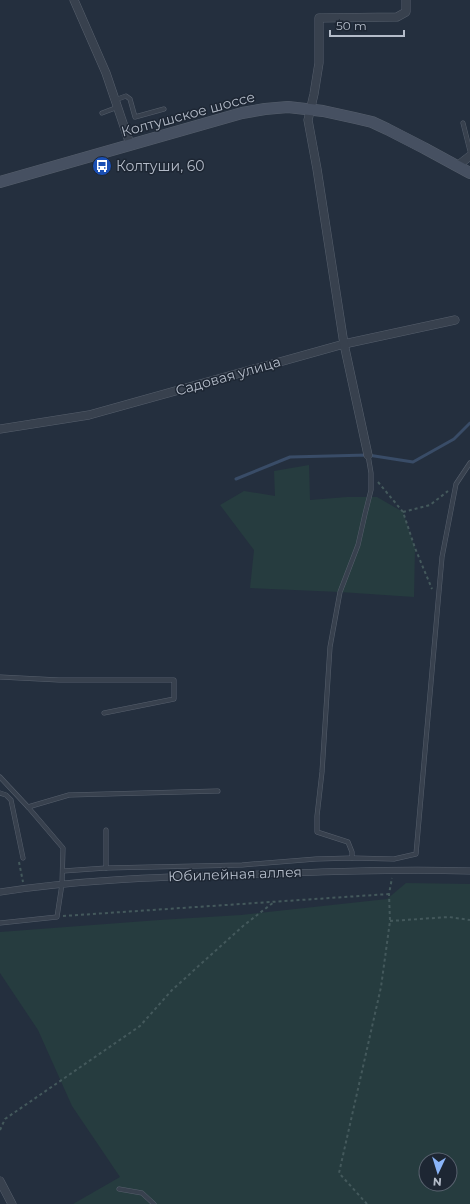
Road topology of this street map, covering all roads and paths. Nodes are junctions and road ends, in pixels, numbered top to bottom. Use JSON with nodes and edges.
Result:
{"nodes":[{"id":1,"x":74,"y":0,"type":"edge"},
{"id":2,"x":406,"y":0,"type":"edge"},
{"id":3,"x":117,"y":103,"type":"junction"},
{"id":4,"x":164,"y":109,"type":"dead end"},
{"id":5,"x":311,"y":109,"type":"junction"},
{"id":6,"x":102,"y":113,"type":"dead end"},
{"id":7,"x":463,"y":123,"type":"dead end"},
{"id":8,"x":130,"y":144,"type":"junction"},
{"id":9,"x":470,"y":151,"type":"edge"},
{"id":10,"x":470,"y":156,"type":"edge"},
{"id":11,"x":459,"y":167,"type":"junction"},
{"id":12,"x":470,"y":173,"type":"edge"},
{"id":13,"x":0,"y":182,"type":"edge"},
{"id":14,"x":455,"y":320,"type":"dead end"},
{"id":15,"x":344,"y":344,"type":"junction"},
{"id":16,"x":0,"y":429,"type":"edge"},
{"id":17,"x":368,"y":455,"type":"joint"},
{"id":18,"x":470,"y":462,"type":"edge"},
{"id":19,"x":371,"y":473,"type":"junction"},
{"id":20,"x":456,"y":484,"type":"junction"},
{"id":21,"x":403,"y":512,"type":"junction"},
{"id":22,"x":438,"y":604,"type":"junction"},
{"id":23,"x":0,"y":676,"type":"edge"},
{"id":24,"x":104,"y":713,"type":"dead end"},
{"id":25,"x":0,"y":777,"type":"edge"},
{"id":26,"x":218,"y":791,"type":"dead end"},
{"id":27,"x":0,"y":793,"type":"edge"},
{"id":28,"x":28,"y":807,"type":"junction"},
{"id":29,"x":106,"y":830,"type":"dead end"},
{"id":30,"x":22,"y":858,"type":"joint"},
{"id":31,"x":352,"y":858,"type":"junction"},
{"id":32,"x":106,"y":868,"type":"junction"},
{"id":33,"x":393,"y":870,"type":"junction"},
{"id":34,"x":63,"y":871,"type":"junction"},
{"id":35,"x":470,"y":871,"type":"edge"},
{"id":36,"x":62,"y":884,"type":"junction"},
{"id":37,"x":25,"y":889,"type":"junction"},
{"id":38,"x":0,"y":892,"type":"edge"},
{"id":39,"x":389,"y":894,"type":"junction"},
{"id":40,"x":274,"y":902,"type":"junction"},
{"id":41,"x":57,"y":917,"type":"junction"},
{"id":42,"x":470,"y":920,"type":"edge"},
{"id":43,"x":390,"y":921,"type":"junction"},
{"id":44,"x":0,"y":923,"type":"edge"},
{"id":45,"x":0,"y":1130,"type":"edge"},
{"id":46,"x":0,"y":1180,"type":"edge"},
{"id":47,"x":119,"y":1189,"type":"dead end"},
{"id":48,"x":12,"y":1204,"type":"edge"},
{"id":49,"x":154,"y":1204,"type":"edge"},
{"id":50,"x":367,"y":1204,"type":"edge"}],
"edges":[{"from":1,"to":3,"type":"street"},
{"from":2,"to":5,"type":"street"},
{"from":3,"to":4,"type":"lane"},
{"from":3,"to":6,"type":"lane"},
{"from":3,"to":8,"type":"street"},
{"from":5,"to":8,"type":"main road","name":"Колтушское шоссе"},
{"from":5,"to":11,"type":"main road","name":"Колтушское шоссе"},
{"from":5,"to":15,"type":"street"},
{"from":7,"to":9,"type":"lane"},
{"from":8,"to":13,"type":"main road","name":"Колтушское шоссе"},
{"from":10,"to":11,"type":"street"},
{"from":11,"to":12,"type":"main road","name":"Колтушское шоссе"},
{"from":14,"to":15,"type":"street","name":"Садовая улица"},
{"from":15,"to":16,"type":"street","name":"Садовая улица"},
{"from":15,"to":17,"type":"street"},
{"from":17,"to":19,"type":"lane"},
{"from":18,"to":20,"type":"lane"},
{"from":19,"to":21,"type":"path"},
{"from":19,"to":31,"type":"lane"},
{"from":20,"to":21,"type":"path"},
{"from":20,"to":22,"type":"lane"},
{"from":21,"to":22,"type":"path"},
{"from":22,"to":31,"type":"lane"},
{"from":23,"to":24,"type":"lane"},
{"from":25,"to":28,"type":"lane"},
{"from":26,"to":28,"type":"lane"},
{"from":27,"to":30,"type":"lane"},
{"from":28,"to":34,"type":"lane"},
{"from":29,"to":32,"type":"lane"},
{"from":30,"to":37,"type":"path"},
{"from":31,"to":32,"type":"lane"},
{"from":32,"to":34,"type":"lane"},
{"from":33,"to":35,"type":"street","name":"Юбилейная аллея"},
{"from":33,"to":36,"type":"street","name":"Юбилейная аллея"},
{"from":33,"to":39,"type":"path"},
{"from":34,"to":36,"type":"lane"},
{"from":36,"to":37,"type":"street","name":"Юбилейная аллея"},
{"from":36,"to":41,"type":"lane"},
{"from":37,"to":38,"type":"street","name":"Юбилейная аллея"},
{"from":39,"to":40,"type":"path"},
{"from":39,"to":43,"type":"path"},
{"from":40,"to":41,"type":"path"},
{"from":40,"to":45,"type":"path"},
{"from":41,"to":44,"type":"lane"},
{"from":42,"to":43,"type":"path"},
{"from":43,"to":50,"type":"path"},
{"from":46,"to":48,"type":"street"},
{"from":47,"to":49,"type":"lane"}]}
